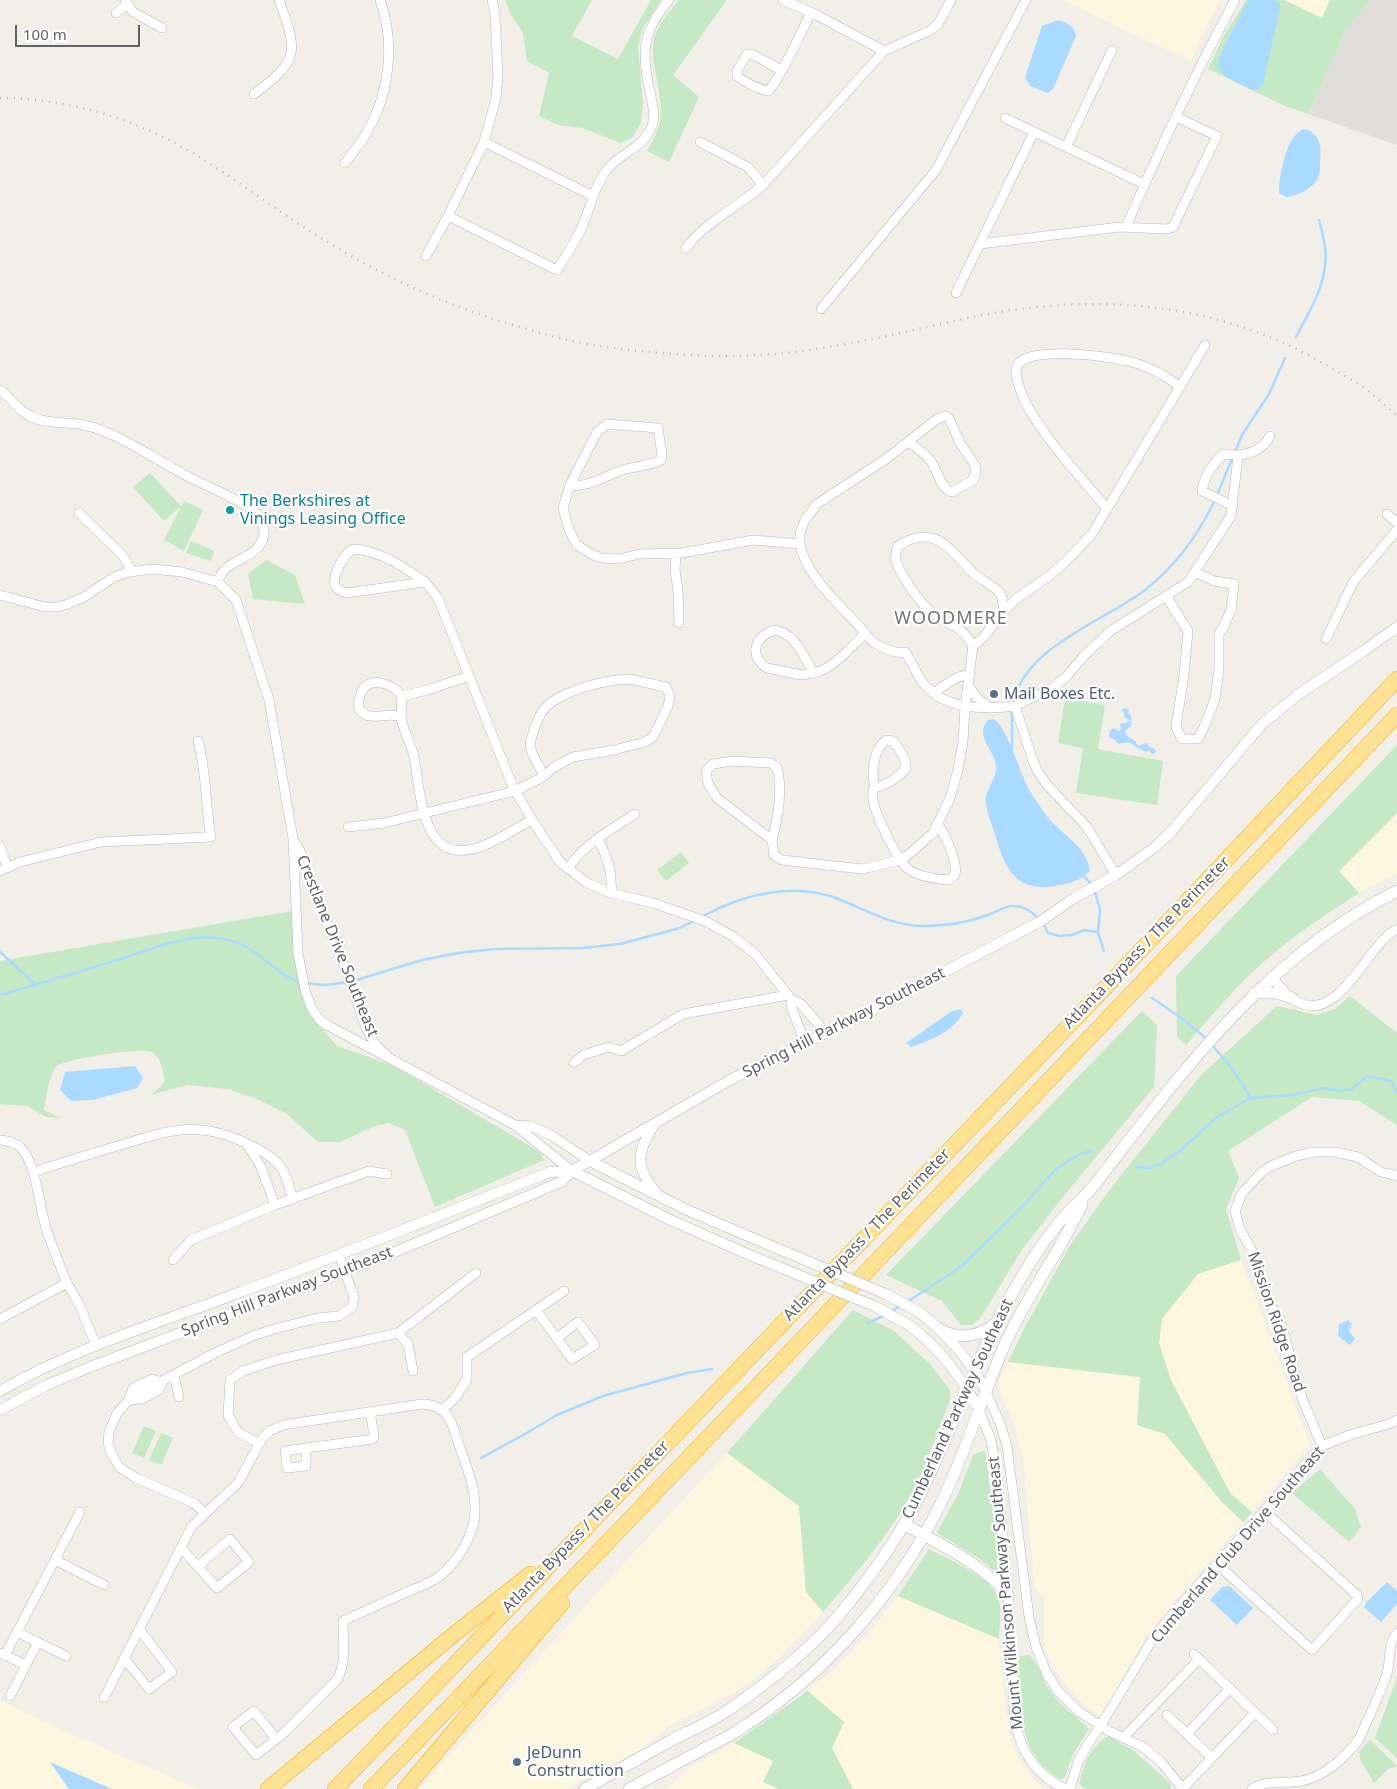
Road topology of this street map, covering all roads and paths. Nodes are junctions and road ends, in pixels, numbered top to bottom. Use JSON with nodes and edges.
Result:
{"nodes":[{"id":1,"x":279,"y":0,"type":"edge"},
{"id":2,"x":380,"y":0,"type":"edge"},
{"id":3,"x":492,"y":0,"type":"edge"},
{"id":4,"x":669,"y":0,"type":"edge"},
{"id":5,"x":783,"y":0,"type":"edge"},
{"id":6,"x":951,"y":0,"type":"edge"},
{"id":7,"x":1026,"y":0,"type":"edge"},
{"id":8,"x":1235,"y":0,"type":"edge"},
{"id":9,"x":126,"y":2,"type":"edge"},
{"id":10,"x":811,"y":12,"type":"junction"},
{"id":11,"x":116,"y":13,"type":"dead end"},
{"id":12,"x":162,"y":28,"type":"dead end"},
{"id":13,"x":1112,"y":50,"type":"dead end"},
{"id":14,"x":884,"y":51,"type":"junction"},
{"id":15,"x":781,"y":70,"type":"junction"},
{"id":16,"x":254,"y":94,"type":"dead end"},
{"id":17,"x":1176,"y":117,"type":"junction"},
{"id":18,"x":1004,"y":118,"type":"dead end"},
{"id":19,"x":1034,"y":132,"type":"junction"},
{"id":20,"x":484,"y":142,"type":"junction"},
{"id":21,"x":700,"y":142,"type":"dead end"},
{"id":22,"x":1066,"y":147,"type":"junction"},
{"id":23,"x":345,"y":163,"type":"dead end"},
{"id":24,"x":1144,"y":184,"type":"junction"},
{"id":25,"x":763,"y":185,"type":"junction"},
{"id":26,"x":594,"y":196,"type":"junction"},
{"id":27,"x":448,"y":216,"type":"junction"},
{"id":28,"x":1126,"y":228,"type":"junction"},
{"id":29,"x":980,"y":244,"type":"junction"},
{"id":30,"x":686,"y":248,"type":"dead end"},
{"id":31,"x":426,"y":256,"type":"dead end"},
{"id":32,"x":956,"y":293,"type":"dead end"},
{"id":33,"x":822,"y":310,"type":"dead end"},
{"id":34,"x":1205,"y":345,"type":"dead end"},
{"id":35,"x":1179,"y":386,"type":"junction"},
{"id":36,"x":0,"y":390,"type":"edge"},
{"id":37,"x":1270,"y":436,"type":"dead end"},
{"id":38,"x":908,"y":442,"type":"junction"},
{"id":39,"x":1238,"y":457,"type":"junction"},
{"id":40,"x":570,"y":485,"type":"junction"},
{"id":41,"x":1233,"y":506,"type":"junction"},
{"id":42,"x":1107,"y":509,"type":"junction"},
{"id":43,"x":79,"y":513,"type":"dead end"},
{"id":44,"x":1387,"y":514,"type":"dead end"},
{"id":45,"x":1397,"y":523,"type":"edge"},
{"id":46,"x":1397,"y":530,"type":"edge"},
{"id":47,"x":800,"y":544,"type":"junction"},
{"id":48,"x":676,"y":553,"type":"junction"},
{"id":49,"x":132,"y":572,"type":"junction"},
{"id":50,"x":1195,"y":572,"type":"junction"},
{"id":51,"x":218,"y":582,"type":"junction"},
{"id":52,"x":425,"y":582,"type":"junction"},
{"id":53,"x":0,"y":595,"type":"edge"},
{"id":54,"x":1166,"y":596,"type":"junction"},
{"id":55,"x":1004,"y":610,"type":"junction"},
{"id":56,"x":679,"y":623,"type":"dead end"},
{"id":57,"x":1397,"y":627,"type":"edge"},
{"id":58,"x":866,"y":634,"type":"junction"},
{"id":59,"x":1326,"y":639,"type":"dead end"},
{"id":60,"x":973,"y":646,"type":"junction"},
{"id":61,"x":814,"y":673,"type":"junction"},
{"id":62,"x":970,"y":674,"type":"junction"},
{"id":63,"x":469,"y":676,"type":"junction"},
{"id":64,"x":1397,"y":679,"type":"edge"},
{"id":65,"x":968,"y":685,"type":"junction"},
{"id":66,"x":934,"y":693,"type":"junction"},
{"id":67,"x":402,"y":696,"type":"junction"},
{"id":68,"x":1014,"y":706,"type":"junction"},
{"id":69,"x":965,"y":707,"type":"junction"},
{"id":70,"x":990,"y":708,"type":"junction"},
{"id":71,"x":1397,"y":715,"type":"edge"},
{"id":72,"x":401,"y":717,"type":"junction"},
{"id":73,"x":198,"y":741,"type":"dead end"},
{"id":74,"x":543,"y":777,"type":"junction"},
{"id":75,"x":874,"y":786,"type":"junction"},
{"id":76,"x":515,"y":791,"type":"junction"},
{"id":77,"x":424,"y":813,"type":"junction"},
{"id":78,"x":634,"y":814,"type":"dead end"},
{"id":79,"x":532,"y":820,"type":"junction"},
{"id":80,"x":938,"y":824,"type":"junction"},
{"id":81,"x":348,"y":827,"type":"dead end"},
{"id":82,"x":293,"y":838,"type":"junction"},
{"id":83,"x":598,"y":839,"type":"junction"},
{"id":84,"x":772,"y":840,"type":"junction"},
{"id":85,"x":0,"y":846,"type":"edge"},
{"id":86,"x":900,"y":860,"type":"junction"},
{"id":87,"x":4,"y":869,"type":"edge"},
{"id":88,"x":568,"y":869,"type":"junction"},
{"id":89,"x":1116,"y":875,"type":"junction"},
{"id":90,"x":1397,"y":891,"type":"edge"},
{"id":91,"x":611,"y":893,"type":"junction"},
{"id":92,"x":1397,"y":928,"type":"edge"},
{"id":93,"x":1272,"y":977,"type":"junction"},
{"id":94,"x":1254,"y":993,"type":"junction"},
{"id":95,"x":790,"y":997,"type":"junction"},
{"id":96,"x":1292,"y":998,"type":"junction"},
{"id":97,"x":826,"y":1033,"type":"junction"},
{"id":98,"x":806,"y":1043,"type":"junction"},
{"id":99,"x":574,"y":1063,"type":"dead end"},
{"id":100,"x":400,"y":1066,"type":"junction"},
{"id":101,"x":655,"y":1124,"type":"junction"},
{"id":102,"x":515,"y":1125,"type":"junction"},
{"id":103,"x":0,"y":1140,"type":"edge"},
{"id":104,"x":247,"y":1144,"type":"junction"},
{"id":105,"x":590,"y":1161,"type":"junction"},
{"id":106,"x":572,"y":1171,"type":"junction"},
{"id":107,"x":34,"y":1172,"type":"junction"},
{"id":108,"x":387,"y":1174,"type":"dead end"},
{"id":109,"x":1397,"y":1176,"type":"edge"},
{"id":110,"x":659,"y":1197,"type":"junction"},
{"id":111,"x":1084,"y":1198,"type":"junction"},
{"id":112,"x":292,"y":1199,"type":"junction"},
{"id":113,"x":275,"y":1205,"type":"junction"},
{"id":114,"x":338,"y":1255,"type":"junction"},
{"id":115,"x":173,"y":1260,"type":"dead end"},
{"id":116,"x":344,"y":1271,"type":"junction"},
{"id":117,"x":476,"y":1273,"type":"dead end"},
{"id":118,"x":67,"y":1283,"type":"junction"},
{"id":119,"x":564,"y":1291,"type":"dead end"},
{"id":120,"x":536,"y":1310,"type":"junction"},
{"id":121,"x":0,"y":1319,"type":"edge"},
{"id":122,"x":998,"y":1320,"type":"junction"},
{"id":123,"x":938,"y":1328,"type":"junction"},
{"id":124,"x":398,"y":1333,"type":"junction"},
{"id":125,"x":556,"y":1338,"type":"dead end"},
{"id":126,"x":96,"y":1346,"type":"junction"},
{"id":127,"x":974,"y":1370,"type":"junction"},
{"id":128,"x":413,"y":1371,"type":"dead end"},
{"id":129,"x":174,"y":1376,"type":"junction"},
{"id":130,"x":162,"y":1382,"type":"junction"},
{"id":131,"x":966,"y":1388,"type":"junction"},
{"id":132,"x":986,"y":1389,"type":"junction"},
{"id":133,"x":0,"y":1391,"type":"edge"},
{"id":134,"x":179,"y":1397,"type":"dead end"},
{"id":135,"x":129,"y":1400,"type":"junction"},
{"id":136,"x":978,"y":1408,"type":"junction"},
{"id":137,"x":0,"y":1410,"type":"edge"},
{"id":138,"x":442,"y":1410,"type":"junction"},
{"id":139,"x":370,"y":1412,"type":"junction"},
{"id":140,"x":1397,"y":1420,"type":"edge"},
{"id":141,"x":259,"y":1444,"type":"junction"},
{"id":142,"x":1322,"y":1446,"type":"junction"},
{"id":143,"x":306,"y":1448,"type":"dead end"},
{"id":144,"x":1264,"y":1511,"type":"junction"},
{"id":145,"x":80,"y":1512,"type":"dead end"},
{"id":146,"x":205,"y":1513,"type":"junction"},
{"id":147,"x":634,"y":1515,"type":"junction"},
{"id":148,"x":904,"y":1524,"type":"junction"},
{"id":149,"x":924,"y":1535,"type":"junction"},
{"id":150,"x":576,"y":1538,"type":"junction"},
{"id":151,"x":181,"y":1548,"type":"junction"},
{"id":152,"x":54,"y":1560,"type":"junction"},
{"id":153,"x":1217,"y":1564,"type":"junction"},
{"id":154,"x":198,"y":1566,"type":"junction"},
{"id":155,"x":104,"y":1585,"type":"dead end"},
{"id":156,"x":1008,"y":1595,"type":"junction"},
{"id":157,"x":139,"y":1629,"type":"junction"},
{"id":158,"x":17,"y":1632,"type":"junction"},
{"id":159,"x":1397,"y":1633,"type":"edge"},
{"id":160,"x":38,"y":1642,"type":"junction"},
{"id":161,"x":2,"y":1654,"type":"edge"},
{"id":162,"x":66,"y":1656,"type":"dead end"},
{"id":163,"x":124,"y":1658,"type":"junction"},
{"id":164,"x":26,"y":1665,"type":"junction"},
{"id":165,"x":1230,"y":1688,"type":"junction"},
{"id":166,"x":10,"y":1696,"type":"dead end"},
{"id":167,"x":104,"y":1698,"type":"dead end"},
{"id":168,"x":1256,"y":1713,"type":"junction"},
{"id":169,"x":1167,"y":1714,"type":"dead end"},
{"id":170,"x":1100,"y":1726,"type":"junction"},
{"id":171,"x":1273,"y":1730,"type":"dead end"},
{"id":172,"x":1187,"y":1734,"type":"junction"},
{"id":173,"x":1124,"y":1737,"type":"junction"},
{"id":174,"x":276,"y":1739,"type":"junction"},
{"id":175,"x":1212,"y":1758,"type":"junction"},
{"id":176,"x":268,"y":1789,"type":"edge"},
{"id":177,"x":336,"y":1789,"type":"edge"},
{"id":178,"x":371,"y":1789,"type":"edge"},
{"id":179,"x":406,"y":1789,"type":"edge"},
{"id":180,"x":585,"y":1789,"type":"edge"},
{"id":181,"x":629,"y":1789,"type":"edge"},
{"id":182,"x":1068,"y":1789,"type":"edge"},
{"id":183,"x":1183,"y":1789,"type":"edge"},
{"id":184,"x":1252,"y":1789,"type":"edge"}],
"edges":[{"from":1,"to":16,"type":"street"},
{"from":2,"to":23,"type":"street"},
{"from":3,"to":20,"type":"street"},
{"from":4,"to":26,"type":"street"},
{"from":5,"to":10,"type":"street"},
{"from":6,"to":14,"type":"street"},
{"from":7,"to":33,"type":"street"},
{"from":8,"to":17,"type":"street"},
{"from":9,"to":11,"type":"street"},
{"from":9,"to":12,"type":"street"},
{"from":10,"to":14,"type":"street"},
{"from":10,"to":15,"type":"street"},
{"from":13,"to":22,"type":"street"},
{"from":14,"to":25,"type":"street"},
{"from":15,"to":15,"type":"street"},
{"from":17,"to":24,"type":"street"},
{"from":17,"to":28,"type":"street"},
{"from":18,"to":19,"type":"street"},
{"from":19,"to":22,"type":"street"},
{"from":19,"to":29,"type":"street"},
{"from":20,"to":26,"type":"street"},
{"from":20,"to":27,"type":"street"},
{"from":21,"to":25,"type":"street"},
{"from":22,"to":24,"type":"street"},
{"from":24,"to":28,"type":"street"},
{"from":25,"to":30,"type":"street"},
{"from":26,"to":27,"type":"street"},
{"from":27,"to":31,"type":"street"},
{"from":28,"to":29,"type":"street"},
{"from":29,"to":32,"type":"street"},
{"from":34,"to":35,"type":"street"},
{"from":35,"to":42,"type":"street"},
{"from":35,"to":42,"type":"street"},
{"from":36,"to":51,"type":"street"},
{"from":37,"to":39,"type":"street"},
{"from":38,"to":38,"type":"street"},
{"from":38,"to":47,"type":"street"},
{"from":39,"to":41,"type":"street"},
{"from":39,"to":41,"type":"street"},
{"from":40,"to":40,"type":"street"},
{"from":40,"to":48,"type":"street"},
{"from":41,"to":50,"type":"street"},
{"from":42,"to":55,"type":"street"},
{"from":43,"to":49,"type":"street"},
{"from":44,"to":45,"type":"street"},
{"from":46,"to":59,"type":"street"},
{"from":47,"to":48,"type":"street"},
{"from":47,"to":58,"type":"street"},
{"from":48,"to":56,"type":"street"},
{"from":49,"to":51,"type":"street"},
{"from":49,"to":53,"type":"street"},
{"from":50,"to":54,"type":"street"},
{"from":50,"to":54,"type":"street"},
{"from":51,"to":82,"type":"street","name":"Crestlane Drive Southeast"},
{"from":52,"to":52,"type":"street"},
{"from":52,"to":63,"type":"street"},
{"from":54,"to":68,"type":"street"},
{"from":55,"to":60,"type":"street"},
{"from":55,"to":60,"type":"street"},
{"from":57,"to":89,"type":"street","name":"Spring Hill Parkway Southeast"},
{"from":58,"to":61,"type":"street"},
{"from":58,"to":66,"type":"street"},
{"from":60,"to":62,"type":"street"},
{"from":61,"to":61,"type":"street"},
{"from":62,"to":65,"type":"street"},
{"from":62,"to":66,"type":"street"},
{"from":63,"to":67,"type":"street"},
{"from":63,"to":76,"type":"street"},
{"from":64,"to":150,"type":"highway","name":"Atlanta Bypass / The Perimeter"},
{"from":65,"to":69,"type":"street"},
{"from":65,"to":70,"type":"street"},
{"from":66,"to":69,"type":"street"},
{"from":67,"to":72,"type":"street"},
{"from":67,"to":72,"type":"street"},
{"from":68,"to":70,"type":"street"},
{"from":68,"to":89,"type":"street"},
{"from":69,"to":70,"type":"street"},
{"from":69,"to":80,"type":"street"},
{"from":71,"to":147,"type":"highway","name":"Atlanta Bypass / The Perimeter"},
{"from":72,"to":77,"type":"street"},
{"from":73,"to":87,"type":"street"},
{"from":74,"to":74,"type":"street"},
{"from":74,"to":76,"type":"street"},
{"from":75,"to":75,"type":"street"},
{"from":75,"to":86,"type":"street"},
{"from":76,"to":77,"type":"street"},
{"from":76,"to":79,"type":"street"},
{"from":77,"to":79,"type":"street"},
{"from":77,"to":81,"type":"street"},
{"from":78,"to":83,"type":"street"},
{"from":79,"to":88,"type":"street"},
{"from":80,"to":86,"type":"street"},
{"from":80,"to":86,"type":"street"},
{"from":82,"to":100,"type":"street","name":"Crestlane Drive Southeast"},
{"from":82,"to":100,"type":"street","name":"Crestlane Drive Southeast"},
{"from":83,"to":88,"type":"street"},
{"from":83,"to":91,"type":"street"},
{"from":84,"to":84,"type":"street"},
{"from":84,"to":86,"type":"street"},
{"from":85,"to":87,"type":"street"},
{"from":88,"to":91,"type":"street"},
{"from":89,"to":97,"type":"street","name":"Spring Hill Parkway Southeast"},
{"from":90,"to":93,"type":"main road","name":"Cumberland Parkway Southeast"},
{"from":91,"to":95,"type":"street"},
{"from":92,"to":96,"type":"street"},
{"from":93,"to":94,"type":"main road","name":"Cumberland Parkway Southeast"},
{"from":93,"to":96,"type":"street"},
{"from":94,"to":96,"type":"main road"},
{"from":94,"to":111,"type":"main road","name":"Cumberland Parkway Southeast"},
{"from":95,"to":97,"type":"street"},
{"from":95,"to":98,"type":"street"},
{"from":95,"to":99,"type":"street"},
{"from":97,"to":98,"type":"street","name":"Spring Hill Parkway Southeast"},
{"from":98,"to":101,"type":"street","name":"Spring Hill Parkway Southeast"},
{"from":100,"to":102,"type":"street"},
{"from":101,"to":105,"type":"street","name":"Spring Hill Parkway Southeast"},
{"from":101,"to":110,"type":"street"},
{"from":102,"to":105,"type":"street"},
{"from":102,"to":106,"type":"street"},
{"from":103,"to":107,"type":"street"},
{"from":104,"to":107,"type":"street"},
{"from":104,"to":112,"type":"street"},
{"from":104,"to":113,"type":"street"},
{"from":105,"to":106,"type":"street","name":"Spring Hill Parkway Southeast"},
{"from":105,"to":110,"type":"street","name":"Mount Wilkinson Parkway Southeast"},
{"from":106,"to":114,"type":"street","name":"Spring Hill Parkway Southeast"},
{"from":106,"to":116,"type":"street","name":"Spring Hill Parkway Southeast"},
{"from":106,"to":131,"type":"street","name":"Mount Wilkinson Parkway Southeast","bridge":true},
{"from":107,"to":118,"type":"street"},
{"from":108,"to":112,"type":"street"},
{"from":109,"to":142,"type":"street","name":"Mission Ridge Road"},
{"from":110,"to":123,"type":"street","name":"Mount Wilkinson Parkway Southeast","bridge":true},
{"from":111,"to":122,"type":"main road","name":"Cumberland Parkway Southeast"},
{"from":111,"to":132,"type":"main road","name":"Cumberland Parkway Southeast"},
{"from":112,"to":113,"type":"street"},
{"from":113,"to":115,"type":"street"},
{"from":114,"to":116,"type":"street"},
{"from":114,"to":126,"type":"street","name":"Spring Hill Parkway Southeast"},
{"from":116,"to":129,"type":"street"},
{"from":116,"to":137,"type":"street","name":"Spring Hill Parkway Southeast"},
{"from":117,"to":124,"type":"street"},
{"from":118,"to":121,"type":"street"},
{"from":118,"to":126,"type":"street"},
{"from":119,"to":120,"type":"street"},
{"from":120,"to":125,"type":"street"},
{"from":120,"to":138,"type":"street"},
{"from":122,"to":123,"type":"main road"},
{"from":122,"to":127,"type":"main road","name":"Cumberland Parkway Southeast"},
{"from":123,"to":127,"type":"street","name":"Mount Wilkinson Parkway Southeast"},
{"from":124,"to":128,"type":"street"},
{"from":124,"to":141,"type":"street"},
{"from":126,"to":133,"type":"street","name":"Spring Hill Parkway Southeast"},
{"from":127,"to":131,"type":"main road","name":"Cumberland Parkway Southeast"},
{"from":127,"to":132,"type":"street","name":"Mount Wilkinson Parkway Southeast"},
{"from":129,"to":130,"type":"street"},
{"from":129,"to":134,"type":"street"},
{"from":130,"to":135,"type":"street"},
{"from":130,"to":135,"type":"street"},
{"from":131,"to":136,"type":"street","name":"Mount Wilkinson Parkway Southeast"},
{"from":131,"to":148,"type":"main road","name":"Cumberland Parkway Southeast"},
{"from":132,"to":136,"type":"main road","name":"Cumberland Parkway Southeast"},
{"from":132,"to":170,"type":"street","name":"Mount Wilkinson Parkway Southeast"},
{"from":135,"to":146,"type":"street"},
{"from":136,"to":149,"type":"main road","name":"Cumberland Parkway Southeast"},
{"from":136,"to":156,"type":"street","name":"Mount Wilkinson Parkway Southeast"},
{"from":138,"to":139,"type":"street"},
{"from":138,"to":174,"type":"street"},
{"from":139,"to":141,"type":"street"},
{"from":139,"to":143,"type":"street"},
{"from":140,"to":142,"type":"street","name":"Cumberland Club Drive Southeast"},
{"from":141,"to":146,"type":"street"},
{"from":142,"to":144,"type":"street","name":"Cumberland Club Drive Southeast"},
{"from":144,"to":153,"type":"street","name":"Cumberland Club Drive Southeast"},
{"from":144,"to":153,"type":"street"},
{"from":145,"to":152,"type":"street"},
{"from":146,"to":151,"type":"street"},
{"from":147,"to":178,"type":"highway","name":"Atlanta Bypass / The Perimeter"},
{"from":147,"to":179,"type":"highway"},
{"from":148,"to":149,"type":"main road"},
{"from":148,"to":180,"type":"main road","name":"Cumberland Parkway Southeast"},
{"from":149,"to":156,"type":"main road"},
{"from":149,"to":181,"type":"main road","name":"Cumberland Parkway Southeast"},
{"from":150,"to":176,"type":"highway"},
{"from":150,"to":177,"type":"highway","name":"Atlanta Bypass / The Perimeter"},
{"from":151,"to":154,"type":"street"},
{"from":151,"to":157,"type":"street"},
{"from":152,"to":155,"type":"street"},
{"from":152,"to":158,"type":"street"},
{"from":153,"to":170,"type":"street","name":"Cumberland Club Drive Southeast"},
{"from":154,"to":154,"type":"street"},
{"from":156,"to":182,"type":"street","name":"Mount Wilkinson Parkway Southeast"},
{"from":157,"to":163,"type":"street"},
{"from":157,"to":163,"type":"street"},
{"from":158,"to":160,"type":"street"},
{"from":158,"to":161,"type":"street"},
{"from":159,"to":184,"type":"street"},
{"from":160,"to":162,"type":"street"},
{"from":160,"to":164,"type":"street"},
{"from":161,"to":164,"type":"street"},
{"from":163,"to":167,"type":"street"},
{"from":164,"to":166,"type":"street"},
{"from":165,"to":168,"type":"street"},
{"from":165,"to":172,"type":"street"},
{"from":165,"to":173,"type":"street"},
{"from":168,"to":171,"type":"street"},
{"from":168,"to":175,"type":"street"},
{"from":169,"to":172,"type":"street"},
{"from":170,"to":173,"type":"street","name":"Mount Wilkinson Parkway Southeast"},
{"from":170,"to":182,"type":"street","name":"Cumberland Club Drive Southeast"},
{"from":172,"to":175,"type":"street"},
{"from":173,"to":183,"type":"street","name":"Mount Wilkinson Parkway Southeast"},
{"from":174,"to":174,"type":"street"},
{"from":175,"to":183,"type":"street"}]}
